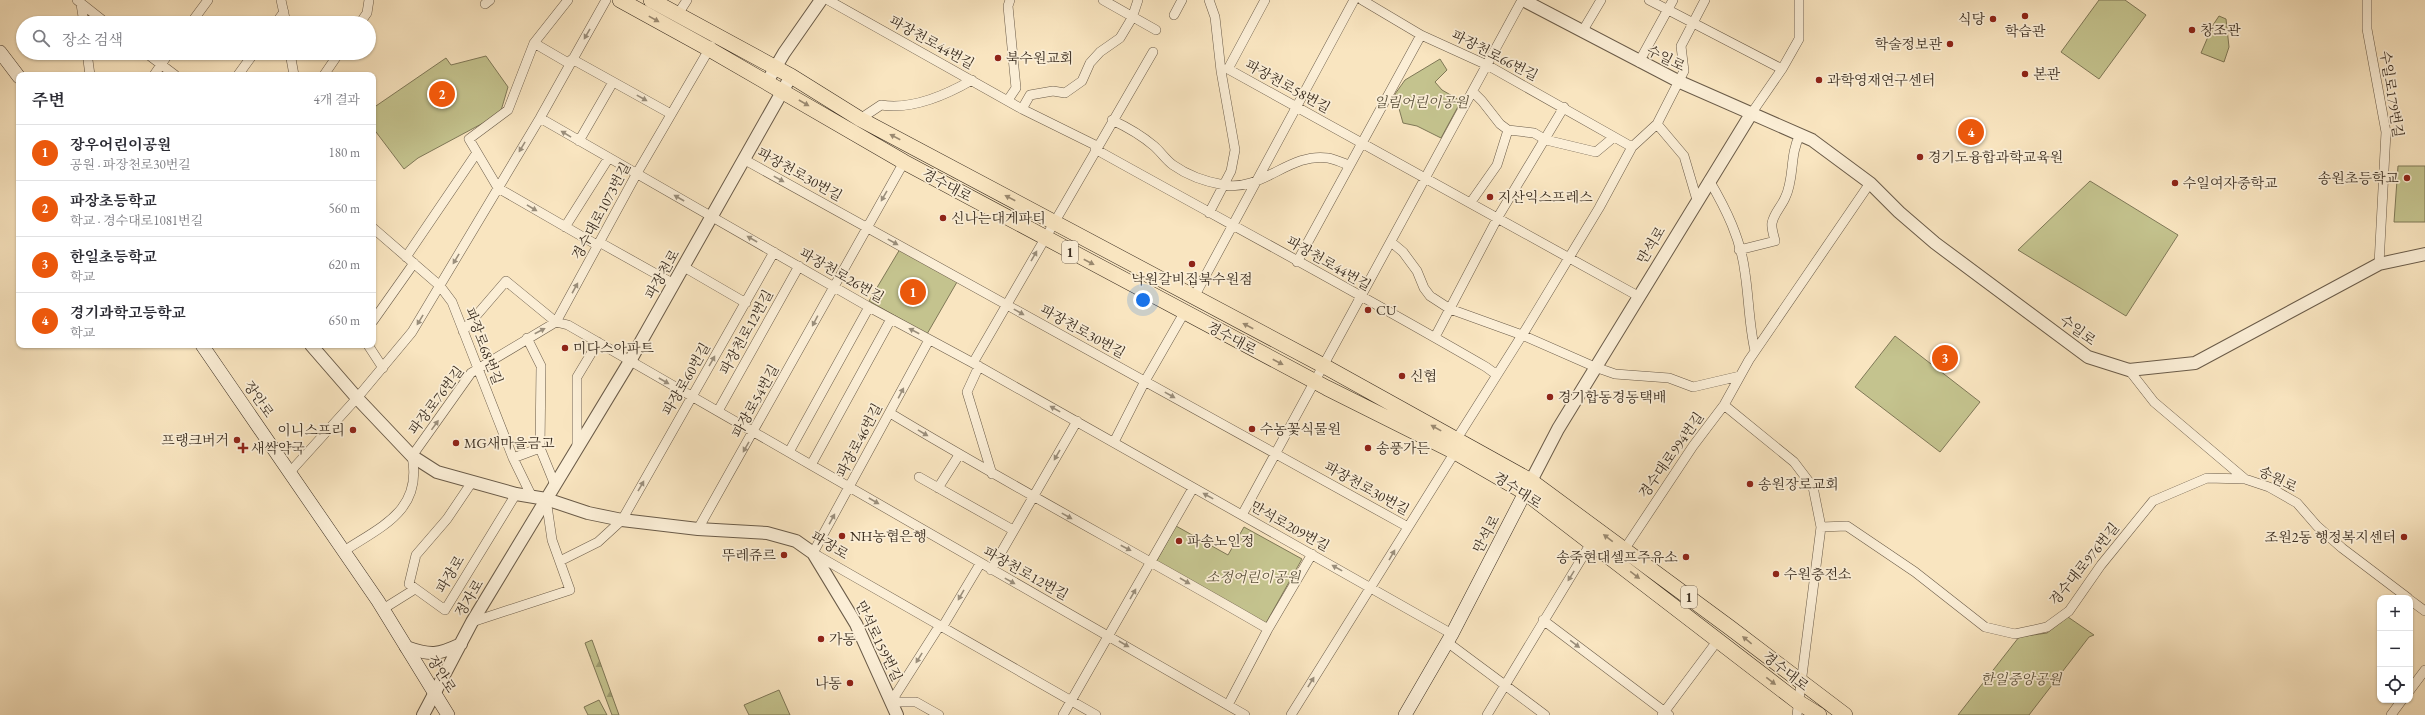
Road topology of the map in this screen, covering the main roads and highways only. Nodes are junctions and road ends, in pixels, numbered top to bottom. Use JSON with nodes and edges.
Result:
{"nodes":[{"id":1,"x":620,"y":0,"type":"edge"},
{"id":2,"x":651,"y":0,"type":"edge"},
{"id":3,"x":0,"y":52,"type":"edge"},
{"id":4,"x":16,"y":72,"type":"edge"},
{"id":5,"x":204,"y":348,"type":"edge"},
{"id":6,"x":1320,"y":374,"type":"junction"},
{"id":7,"x":1458,"y":450,"type":"junction"},
{"id":8,"x":1528,"y":487,"type":"junction"},
{"id":9,"x":1569,"y":518,"type":"junction"},
{"id":10,"x":1797,"y":708,"type":"edge"},
{"id":11,"x":448,"y":715,"type":"edge"},
{"id":12,"x":1405,"y":715,"type":"edge"},
{"id":13,"x":1819,"y":715,"type":"edge"},
{"id":14,"x":1845,"y":715,"type":"edge"}],
"edges":[{"from":1,"to":6,"type":"main road","name":"경수대로","number":"1","one_way":true},
{"from":6,"to":2,"type":"main road","name":"경수대로","number":"1","one_way":true},
{"from":3,"to":4,"type":"main road"},
{"from":5,"to":11,"type":"main road","name":"장안로"},
{"from":6,"to":7,"type":"main road","name":"경수대로","number":"1"},
{"from":7,"to":8,"type":"main road","name":"경수대로","number":"1"},
{"from":7,"to":8,"type":"main road","name":"경수대로","number":"1"},
{"from":8,"to":9,"type":"main road","name":"경수대로","number":"1"},
{"from":8,"to":12,"type":"main road","name":"만석로"},
{"from":9,"to":10,"type":"main road","name":"경수대로","number":"1","one_way":true},
{"from":14,"to":9,"type":"main road","name":"경수대로","number":"1","one_way":true},
{"from":10,"to":13,"type":"main road","name":"경수대로","number":"1"}]}
